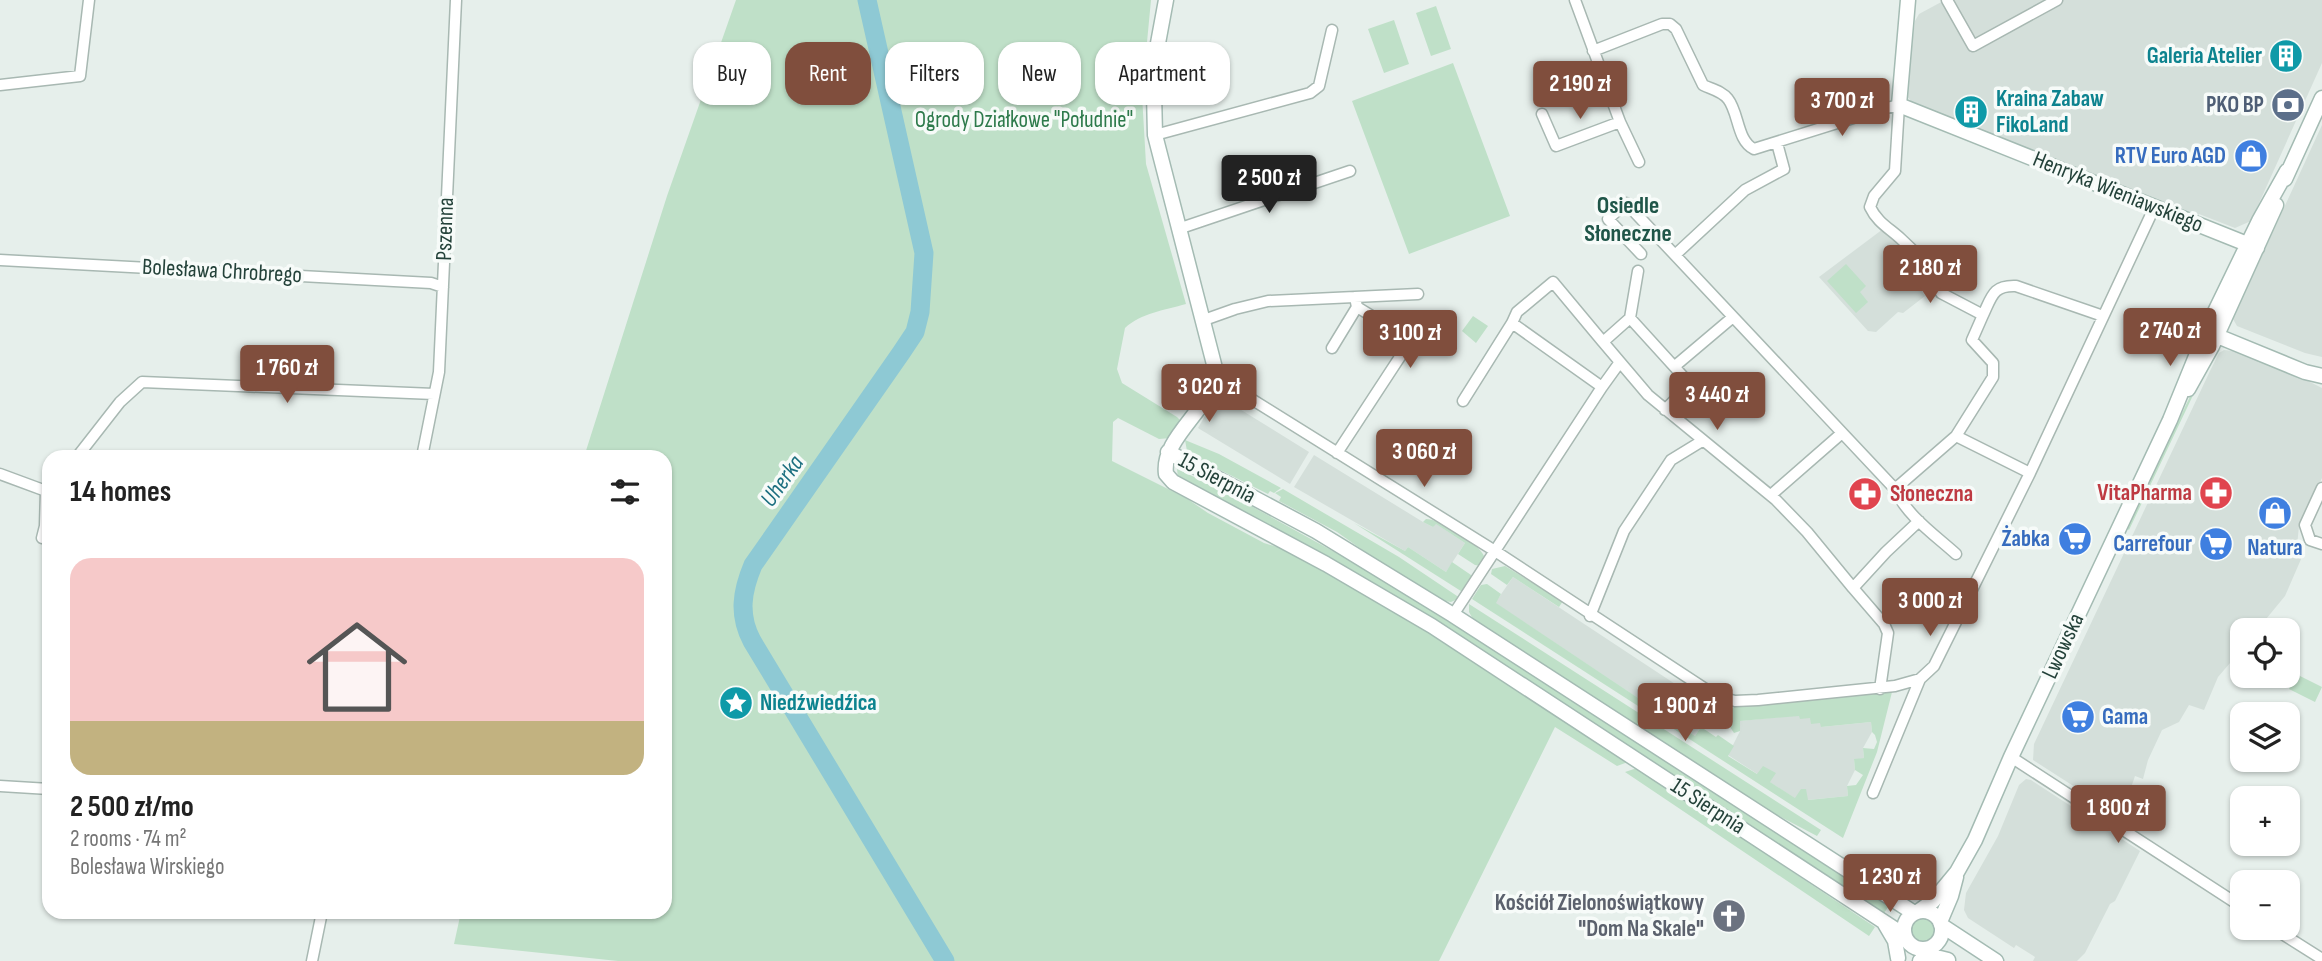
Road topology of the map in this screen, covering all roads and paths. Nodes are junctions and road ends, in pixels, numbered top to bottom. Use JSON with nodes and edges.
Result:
{"nodes":[{"id":1,"x":89,"y":0,"type":"edge"},
{"id":2,"x":456,"y":0,"type":"edge"},
{"id":3,"x":1166,"y":0,"type":"edge"},
{"id":4,"x":1574,"y":0,"type":"edge"},
{"id":5,"x":1908,"y":0,"type":"edge"},
{"id":6,"x":1947,"y":0,"type":"edge"},
{"id":7,"x":2057,"y":0,"type":"edge"},
{"id":8,"x":1332,"y":30,"type":"dead end"},
{"id":9,"x":1593,"y":51,"type":"junction"},
{"id":10,"x":0,"y":85,"type":"edge"},
{"id":11,"x":2322,"y":98,"type":"edge"},
{"id":12,"x":1899,"y":105,"type":"junction"},
{"id":13,"x":1542,"y":114,"type":"dead end"},
{"id":14,"x":1620,"y":122,"type":"junction"},
{"id":15,"x":1155,"y":135,"type":"junction"},
{"id":16,"x":1777,"y":143,"type":"junction"},
{"id":17,"x":1639,"y":162,"type":"dead end"},
{"id":18,"x":1350,"y":171,"type":"dead end"},
{"id":19,"x":2155,"y":206,"type":"junction"},
{"id":20,"x":1178,"y":229,"type":"junction"},
{"id":21,"x":2252,"y":246,"type":"junction"},
{"id":22,"x":1640,"y":254,"type":"dead end"},
{"id":23,"x":1675,"y":255,"type":"junction"},
{"id":24,"x":0,"y":260,"type":"edge"},
{"id":25,"x":1638,"y":271,"type":"dead end"},
{"id":26,"x":443,"y":287,"type":"junction"},
{"id":27,"x":1418,"y":294,"type":"dead end"},
{"id":28,"x":1356,"y":302,"type":"junction"},
{"id":29,"x":1983,"y":314,"type":"junction"},
{"id":30,"x":2103,"y":316,"type":"junction"},
{"id":31,"x":1733,"y":317,"type":"junction"},
{"id":32,"x":1630,"y":318,"type":"junction"},
{"id":33,"x":1204,"y":320,"type":"junction"},
{"id":34,"x":1512,"y":323,"type":"junction"},
{"id":35,"x":2213,"y":329,"type":"junction"},
{"id":36,"x":1603,"y":342,"type":"junction"},
{"id":37,"x":1332,"y":348,"type":"dead end"},
{"id":38,"x":1620,"y":362,"type":"junction"},
{"id":39,"x":1675,"y":366,"type":"junction"},
{"id":40,"x":2322,"y":374,"type":"edge"},
{"id":41,"x":1215,"y":379,"type":"junction"},
{"id":42,"x":1602,"y":387,"type":"junction"},
{"id":43,"x":434,"y":394,"type":"junction"},
{"id":44,"x":1463,"y":401,"type":"dead end"},
{"id":45,"x":1665,"y":410,"type":"junction"},
{"id":46,"x":1284,"y":419,"type":"junction"},
{"id":47,"x":1276,"y":432,"type":"dead end"},
{"id":48,"x":1842,"y":433,"type":"junction"},
{"id":49,"x":1956,"y":436,"type":"junction"},
{"id":50,"x":1702,"y":441,"type":"junction"},
{"id":51,"x":82,"y":450,"type":"edge"},
{"id":52,"x":423,"y":450,"type":"edge"},
{"id":53,"x":1168,"y":452,"type":"junction"},
{"id":54,"x":1337,"y":453,"type":"junction"},
{"id":55,"x":2030,"y":473,"type":"junction"},
{"id":56,"x":0,"y":474,"type":"edge"},
{"id":57,"x":42,"y":488,"type":"edge"},
{"id":58,"x":2322,"y":488,"type":"edge"},
{"id":59,"x":1895,"y":489,"type":"junction"},
{"id":60,"x":1771,"y":495,"type":"junction"},
{"id":61,"x":1427,"y":509,"type":"junction"},
{"id":62,"x":1420,"y":519,"type":"dead end"},
{"id":63,"x":1919,"y":522,"type":"junction"},
{"id":64,"x":2322,"y":544,"type":"edge"},
{"id":65,"x":1494,"y":551,"type":"junction"},
{"id":66,"x":1956,"y":554,"type":"dead end"},
{"id":67,"x":1853,"y":587,"type":"junction"},
{"id":68,"x":1453,"y":615,"type":"junction"},
{"id":69,"x":1590,"y":616,"type":"junction"},
{"id":70,"x":1920,"y":679,"type":"junction"},
{"id":71,"x":1880,"y":689,"type":"junction"},
{"id":72,"x":2011,"y":757,"type":"junction"},
{"id":73,"x":0,"y":786,"type":"edge"},
{"id":74,"x":42,"y":789,"type":"edge"},
{"id":75,"x":1873,"y":793,"type":"dead end"},
{"id":76,"x":1946,"y":894,"type":"junction"},
{"id":77,"x":2230,"y":899,"type":"edge"},
{"id":78,"x":1898,"y":900,"type":"junction"},
{"id":79,"x":1917,"y":912,"type":"junction"},
{"id":80,"x":321,"y":919,"type":"edge"},
{"id":81,"x":1883,"y":921,"type":"junction"},
{"id":82,"x":1941,"y":924,"type":"junction"},
{"id":83,"x":1905,"y":938,"type":"junction"},
{"id":84,"x":1962,"y":939,"type":"junction"},
{"id":85,"x":2292,"y":940,"type":"edge"},
{"id":86,"x":1921,"y":955,"type":"edge"},
{"id":87,"x":2322,"y":959,"type":"edge"},
{"id":88,"x":1898,"y":960,"type":"edge"},
{"id":89,"x":1948,"y":960,"type":"edge"},
{"id":90,"x":312,"y":961,"type":"edge"},
{"id":91,"x":1996,"y":961,"type":"edge"}],
"edges":[{"from":1,"to":10,"type":"street"},
{"from":2,"to":26,"type":"street","name":"Pszenna"},
{"from":3,"to":15,"type":"street"},
{"from":4,"to":9,"type":"street"},
{"from":5,"to":12,"type":"street"},
{"from":6,"to":7,"type":"street"},
{"from":8,"to":15,"type":"street"},
{"from":9,"to":14,"type":"street"},
{"from":9,"to":16,"type":"street"},
{"from":11,"to":21,"type":"street","name":"Lwowska"},
{"from":12,"to":16,"type":"street"},
{"from":12,"to":19,"type":"street","name":"Henryka Wieniawskiego"},
{"from":12,"to":29,"type":"street"},
{"from":13,"to":14,"type":"street"},
{"from":14,"to":17,"type":"street"},
{"from":15,"to":20,"type":"street"},
{"from":16,"to":23,"type":"street"},
{"from":18,"to":20,"type":"street"},
{"from":19,"to":21,"type":"street","name":"Henryka Wieniawskiego"},
{"from":19,"to":30,"type":"street"},
{"from":20,"to":33,"type":"street"},
{"from":21,"to":35,"type":"street","name":"Lwowska"},
{"from":22,"to":23,"type":"street"},
{"from":23,"to":31,"type":"street"},
{"from":24,"to":26,"type":"street","name":"Bolesława Chrobrego"},
{"from":25,"to":32,"type":"street"},
{"from":26,"to":43,"type":"street","name":"Pszenna"},
{"from":27,"to":28,"type":"street"},
{"from":28,"to":33,"type":"street"},
{"from":28,"to":37,"type":"street"},
{"from":28,"to":54,"type":"street"},
{"from":29,"to":30,"type":"street"},
{"from":29,"to":49,"type":"street"},
{"from":30,"to":55,"type":"street"},
{"from":31,"to":39,"type":"street"},
{"from":31,"to":48,"type":"street"},
{"from":32,"to":36,"type":"street"},
{"from":32,"to":39,"type":"street"},
{"from":33,"to":41,"type":"street"},
{"from":34,"to":36,"type":"street"},
{"from":34,"to":42,"type":"street"},
{"from":34,"to":44,"type":"street"},
{"from":35,"to":40,"type":"street"},
{"from":35,"to":72,"type":"street","name":"Lwowska"},
{"from":36,"to":38,"type":"street"},
{"from":38,"to":42,"type":"street"},
{"from":38,"to":45,"type":"street"},
{"from":39,"to":45,"type":"street"},
{"from":41,"to":46,"type":"street"},
{"from":41,"to":53,"type":"street"},
{"from":42,"to":65,"type":"street"},
{"from":43,"to":51,"type":"street"},
{"from":43,"to":52,"type":"street","name":"Pszenna"},
{"from":45,"to":50,"type":"street"},
{"from":46,"to":47,"type":"street"},
{"from":46,"to":54,"type":"street"},
{"from":48,"to":59,"type":"street"},
{"from":48,"to":60,"type":"street"},
{"from":49,"to":55,"type":"street"},
{"from":49,"to":59,"type":"street"},
{"from":50,"to":60,"type":"street"},
{"from":50,"to":69,"type":"street"},
{"from":53,"to":68,"type":"street","name":"15 Sierpnia"},
{"from":53,"to":81,"type":"street","name":"15 Sierpnia"},
{"from":54,"to":61,"type":"street"},
{"from":55,"to":70,"type":"street"},
{"from":56,"to":57,"type":"street"},
{"from":58,"to":64,"type":"street"},
{"from":59,"to":63,"type":"street"},
{"from":60,"to":67,"type":"street"},
{"from":61,"to":62,"type":"street"},
{"from":61,"to":65,"type":"street"},
{"from":63,"to":66,"type":"street"},
{"from":63,"to":67,"type":"street"},
{"from":65,"to":68,"type":"street"},
{"from":65,"to":69,"type":"street"},
{"from":67,"to":71,"type":"street"},
{"from":68,"to":78,"type":"street","name":"15 Sierpnia"},
{"from":69,"to":71,"type":"street"},
{"from":70,"to":71,"type":"street"},
{"from":70,"to":75,"type":"street"},
{"from":72,"to":76,"type":"street","name":"Lwowska"},
{"from":72,"to":77,"type":"street"},
{"from":73,"to":74,"type":"street"},
{"from":76,"to":78,"type":"street"},
{"from":76,"to":79,"type":"street","name":"Lwowska"},
{"from":76,"to":82,"type":"street","name":"Lwowska"},
{"from":76,"to":84,"type":"street"},
{"from":78,"to":79,"type":"street","name":"15 Sierpnia"},
{"from":79,"to":82,"type":"street"},
{"from":79,"to":83,"type":"street"},
{"from":80,"to":90,"type":"street"},
{"from":81,"to":83,"type":"street","name":"15 Sierpnia"},
{"from":81,"to":88,"type":"street"},
{"from":82,"to":84,"type":"street"},
{"from":82,"to":86,"type":"street"},
{"from":83,"to":86,"type":"street"},
{"from":83,"to":88,"type":"street"},
{"from":84,"to":91,"type":"street"},
{"from":85,"to":87,"type":"street"},
{"from":86,"to":89,"type":"street"}]}
